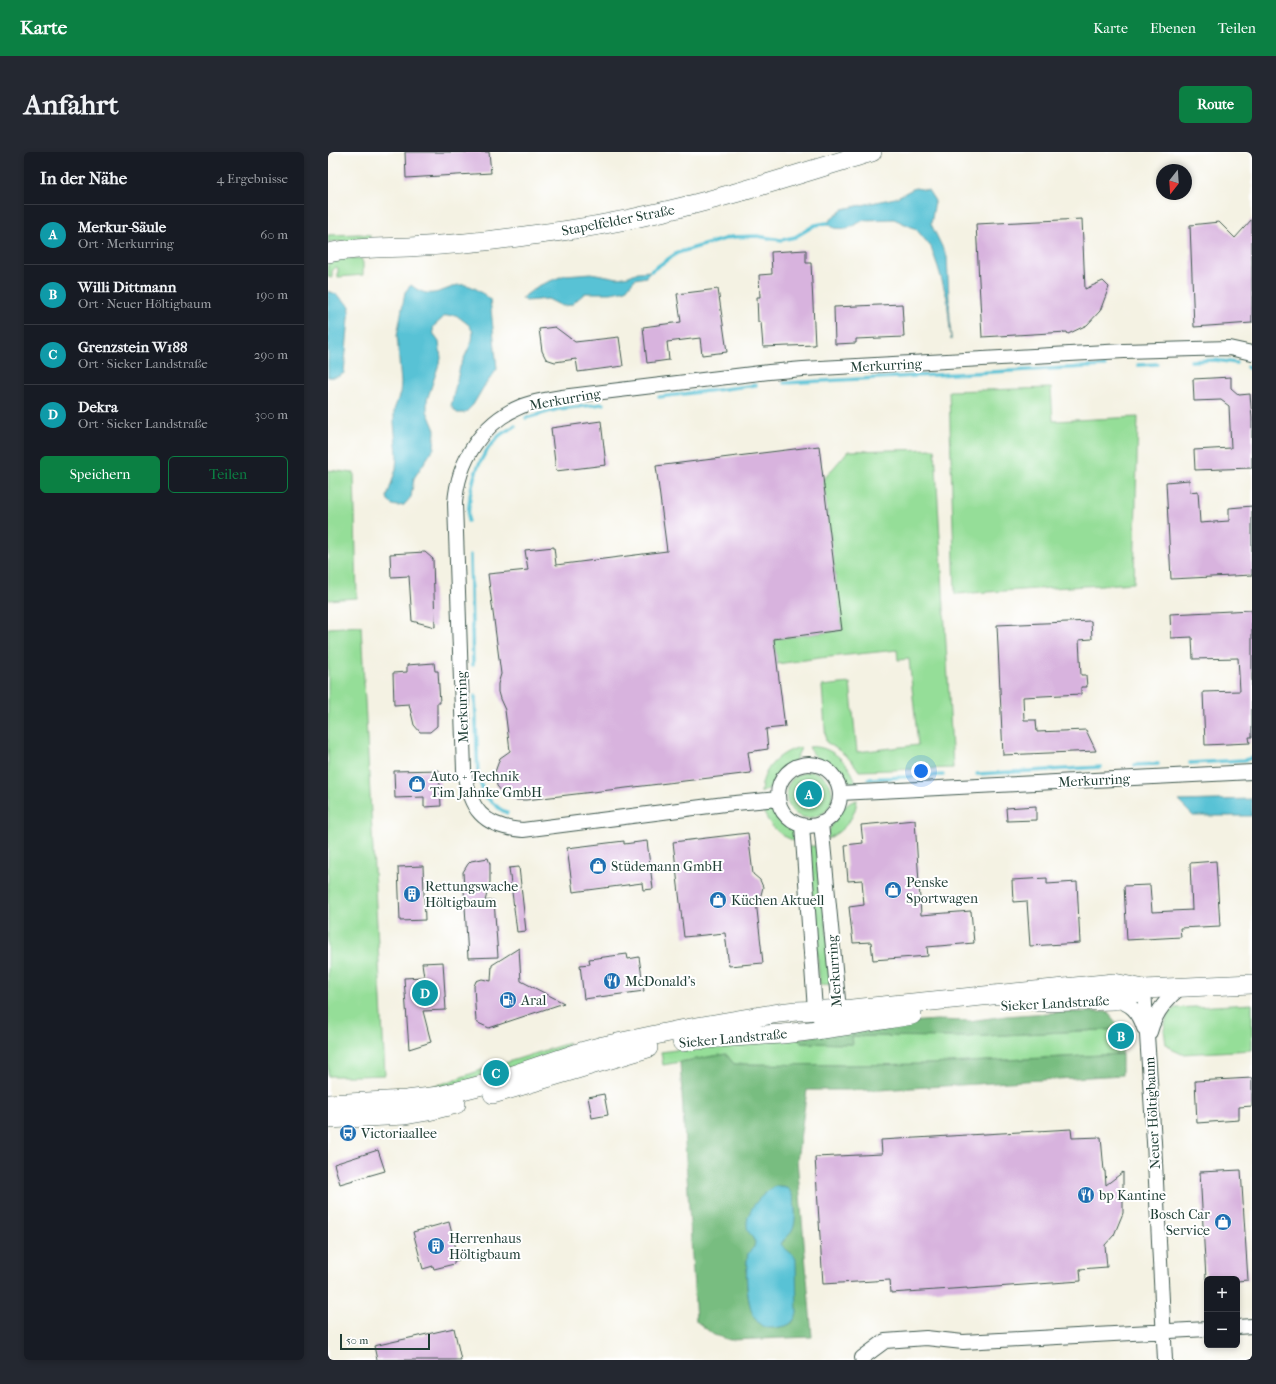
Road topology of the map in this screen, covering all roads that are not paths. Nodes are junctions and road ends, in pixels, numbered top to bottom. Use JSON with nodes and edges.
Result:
{"nodes":[{"id":1,"x":872,"y":152,"type":"edge"},
{"id":2,"x":328,"y":246,"type":"edge"},
{"id":3,"x":357,"y":248,"type":"junction"},
{"id":4,"x":328,"y":253,"type":"edge"},
{"id":5,"x":1252,"y":352,"type":"edge"},
{"id":6,"x":1252,"y":772,"type":"edge"},
{"id":7,"x":840,"y":793,"type":"junction"},
{"id":8,"x":778,"y":800,"type":"junction"},
{"id":9,"x":821,"y":823,"type":"junction"},
{"id":10,"x":802,"y":825,"type":"junction"},
{"id":11,"x":1252,"y":984,"type":"edge"},
{"id":12,"x":1180,"y":988,"type":"junction"},
{"id":13,"x":1144,"y":989,"type":"junction"},
{"id":14,"x":1115,"y":1000,"type":"junction"},
{"id":15,"x":815,"y":1010,"type":"junction"},
{"id":16,"x":839,"y":1010,"type":"junction"},
{"id":17,"x":827,"y":1029,"type":"junction"},
{"id":18,"x":1147,"y":1040,"type":"junction"},
{"id":19,"x":328,"y":1104,"type":"edge"},
{"id":20,"x":328,"y":1119,"type":"edge"},
{"id":21,"x":1252,"y":1326,"type":"edge"},
{"id":22,"x":1240,"y":1327,"type":"edge"},
{"id":23,"x":1204,"y":1329,"type":"edge"},
{"id":24,"x":1164,"y":1332,"type":"junction"},
{"id":25,"x":862,"y":1358,"type":"dead end"},
{"id":26,"x":1165,"y":1360,"type":"edge"}],
"edges":[{"from":1,"to":3,"type":"main road","name":"Stapelfelder Straße"},
{"from":2,"to":3,"type":"main road","name":"Stapelfelder Straße"},
{"from":3,"to":4,"type":"main road","name":"Stapelfelder Straße"},
{"from":5,"to":8,"type":"street","name":"Merkurring"},
{"from":6,"to":7,"type":"street","name":"Merkurring"},
{"from":7,"to":8,"type":"street"},
{"from":7,"to":9,"type":"street"},
{"from":8,"to":10,"type":"street"},
{"from":9,"to":10,"type":"street"},
{"from":9,"to":16,"type":"street","name":"Merkurring"},
{"from":10,"to":15,"type":"street","name":"Merkurring"},
{"from":11,"to":12,"type":"main road","name":"Sieker Landstraße"},
{"from":12,"to":13,"type":"main road","name":"Sieker Landstraße"},
{"from":12,"to":18,"type":"street"},
{"from":13,"to":14,"type":"main road","name":"Sieker Landstraße"},
{"from":13,"to":16,"type":"main road","name":"Sieker Landstraße"},
{"from":13,"to":18,"type":"street","name":"Neuer Höltigbaum"},
{"from":14,"to":17,"type":"main road","name":"Sieker Landstraße"},
{"from":14,"to":18,"type":"street"},
{"from":15,"to":16,"type":"main road","name":"Sieker Landstraße"},
{"from":15,"to":17,"type":"street","name":"Merkurring"},
{"from":15,"to":19,"type":"main road","name":"Sieker Landstraße"},
{"from":16,"to":17,"type":"street","name":"Merkurring"},
{"from":17,"to":20,"type":"main road","name":"Sieker Landstraße"},
{"from":18,"to":24,"type":"street","name":"Neuer Höltigbaum"},
{"from":21,"to":22,"type":"street"},
{"from":23,"to":24,"type":"street"},
{"from":24,"to":25,"type":"street"},
{"from":24,"to":26,"type":"street","name":"Neuer Höltigbaum"}]}
